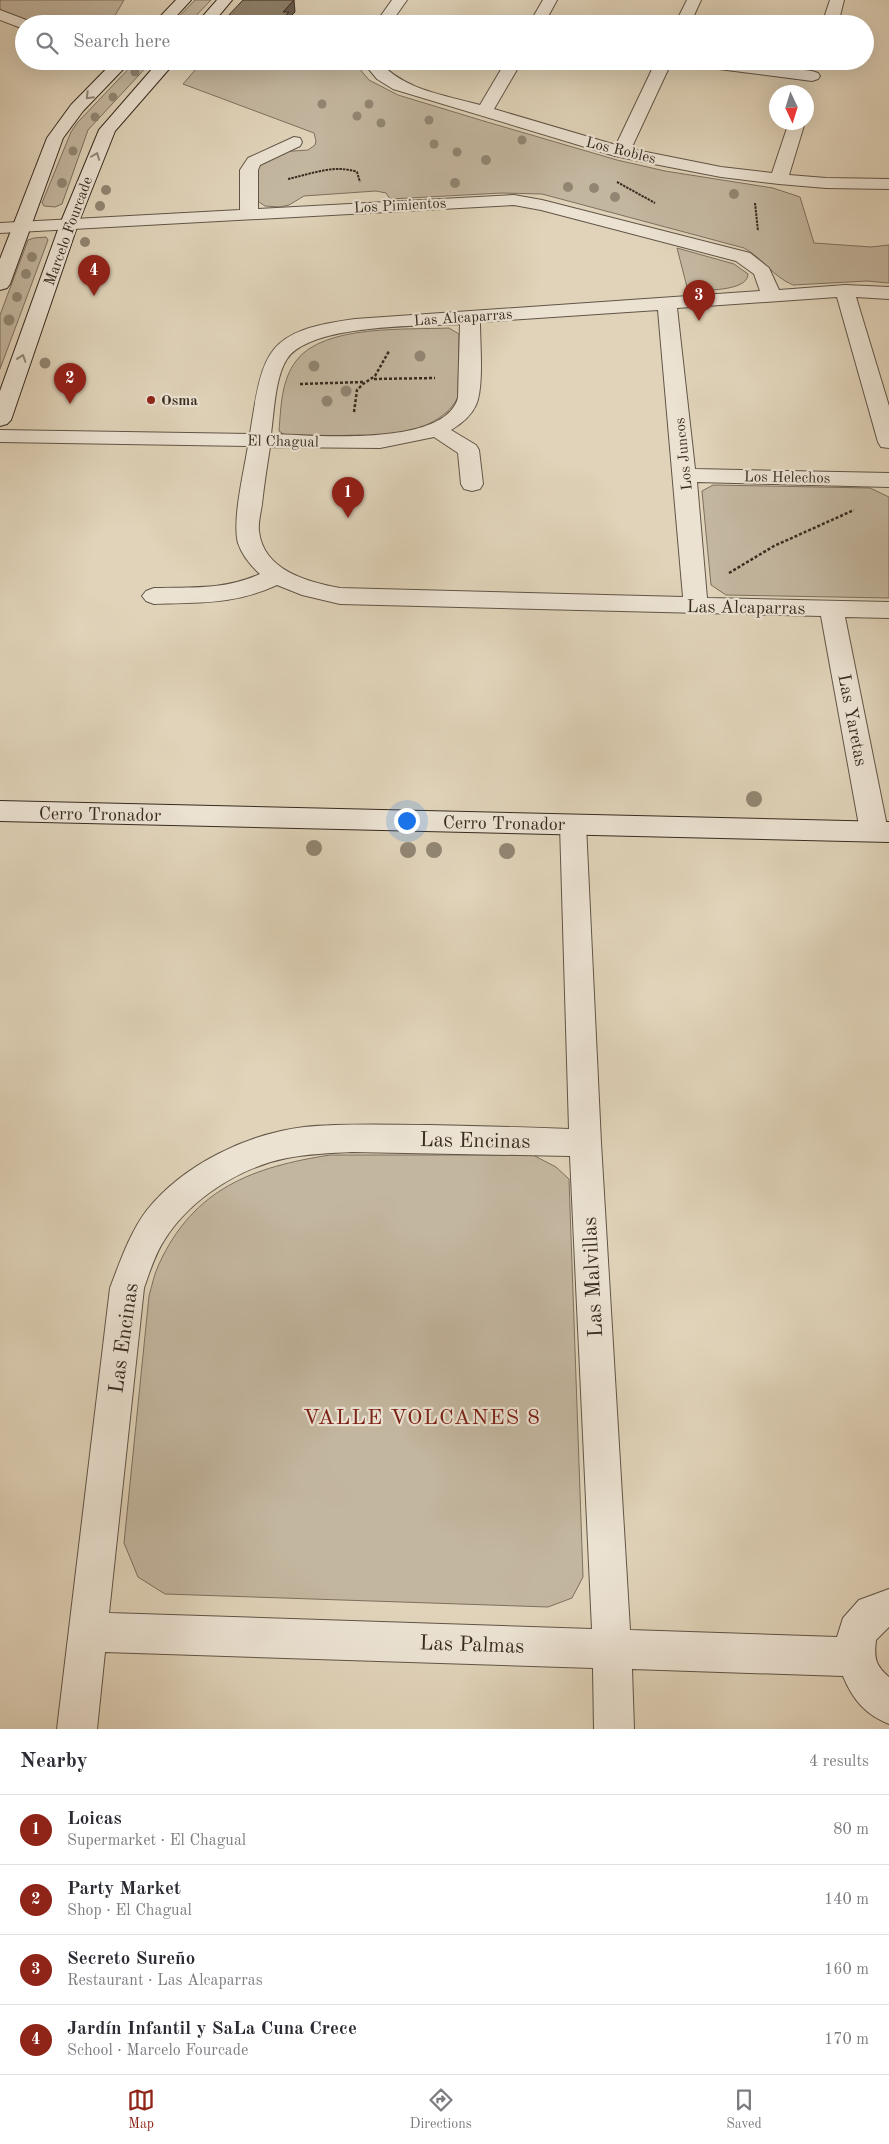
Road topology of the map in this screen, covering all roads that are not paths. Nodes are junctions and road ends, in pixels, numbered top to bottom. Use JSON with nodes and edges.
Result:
{"nodes":[{"id":1,"x":184,"y":0,"type":"edge"},
{"id":2,"x":226,"y":0,"type":"edge"},
{"id":3,"x":400,"y":0,"type":"edge"},
{"id":4,"x":550,"y":0,"type":"edge"},
{"id":5,"x":694,"y":0,"type":"edge"},
{"id":6,"x":837,"y":0,"type":"edge"},
{"id":7,"x":0,"y":15,"type":"edge"},
{"id":8,"x":169,"y":15,"type":"edge"},
{"id":9,"x":212,"y":15,"type":"edge"},
{"id":10,"x":389,"y":15,"type":"edge"},
{"id":11,"x":541,"y":15,"type":"edge"},
{"id":12,"x":686,"y":15,"type":"edge"},
{"id":13,"x":833,"y":15,"type":"edge"},
{"id":14,"x":15,"y":26,"type":"edge"},
{"id":15,"x":114,"y":70,"type":"edge"},
{"id":16,"x":160,"y":70,"type":"edge"},
{"id":17,"x":377,"y":70,"type":"edge"},
{"id":18,"x":509,"y":70,"type":"edge"},
{"id":19,"x":660,"y":70,"type":"edge"},
{"id":20,"x":815,"y":70,"type":"edge"},
{"id":21,"x":809,"y":85,"type":"edge"},
{"id":22,"x":484,"y":112,"type":"junction"},
{"id":23,"x":794,"y":130,"type":"edge"},
{"id":24,"x":294,"y":142,"type":"dead end"},
{"id":25,"x":621,"y":152,"type":"junction"},
{"id":26,"x":779,"y":179,"type":"junction"},
{"id":27,"x":889,"y":184,"type":"edge"},
{"id":28,"x":249,"y":214,"type":"junction"},
{"id":29,"x":69,"y":224,"type":"junction"},
{"id":30,"x":23,"y":227,"type":"junction"},
{"id":31,"x":0,"y":228,"type":"edge"},
{"id":32,"x":0,"y":284,"type":"edge"},
{"id":33,"x":845,"y":291,"type":"junction"},
{"id":34,"x":889,"y":293,"type":"edge"},
{"id":35,"x":771,"y":296,"type":"junction"},
{"id":36,"x":667,"y":303,"type":"junction"},
{"id":37,"x":470,"y":316,"type":"junction"},
{"id":38,"x":0,"y":420,"type":"edge"},
{"id":39,"x":436,"y":429,"type":"junction"},
{"id":40,"x":0,"y":436,"type":"edge"},
{"id":41,"x":260,"y":441,"type":"junction"},
{"id":42,"x":889,"y":442,"type":"edge"},
{"id":43,"x":686,"y":475,"type":"junction"},
{"id":44,"x":889,"y":480,"type":"edge"},
{"id":45,"x":472,"y":484,"type":"dead end"},
{"id":46,"x":277,"y":576,"type":"junction"},
{"id":47,"x":154,"y":596,"type":"dead end"},
{"id":48,"x":696,"y":606,"type":"junction"},
{"id":49,"x":832,"y":609,"type":"junction"},
{"id":50,"x":889,"y":610,"type":"edge"},
{"id":51,"x":0,"y":811,"type":"edge"},
{"id":52,"x":573,"y":825,"type":"junction"},
{"id":53,"x":882,"y":831,"type":"edge"},
{"id":54,"x":585,"y":1142,"type":"junction"},
{"id":55,"x":889,"y":1608,"type":"edge"},
{"id":56,"x":89,"y":1632,"type":"junction"},
{"id":57,"x":612,"y":1649,"type":"junction"},
{"id":58,"x":855,"y":1657,"type":"junction"},
{"id":59,"x":889,"y":1704,"type":"edge"},
{"id":60,"x":77,"y":1729,"type":"edge"},
{"id":61,"x":614,"y":1729,"type":"edge"}],
"edges":[{"from":1,"to":8,"type":"street"},
{"from":2,"to":9,"type":"street"},
{"from":3,"to":10,"type":"street"},
{"from":4,"to":11,"type":"street"},
{"from":5,"to":12,"type":"street"},
{"from":6,"to":13,"type":"street"},
{"from":7,"to":14,"type":"street"},
{"from":15,"to":30,"type":"street","one_way":true},
{"from":29,"to":16,"type":"street","name":"Marcelo Fourcade","one_way":true},
{"from":17,"to":22,"type":"street","name":"Los Robles"},
{"from":18,"to":22,"type":"street"},
{"from":19,"to":25,"type":"street"},
{"from":20,"to":21,"type":"street"},
{"from":22,"to":25,"type":"street","name":"Los Robles"},
{"from":23,"to":26,"type":"street"},
{"from":24,"to":28,"type":"street"},
{"from":25,"to":26,"type":"street","name":"Los Robles"},
{"from":26,"to":27,"type":"street","name":"Los Robles"},
{"from":28,"to":29,"type":"street","name":"Los Pimientos"},
{"from":28,"to":35,"type":"street","name":"Los Pimientos"},
{"from":29,"to":30,"type":"street","name":"Los Pimientos"},
{"from":38,"to":29,"type":"street","name":"Marcelo Fourcade","one_way":true},
{"from":30,"to":31,"type":"street","name":"Los Pimientos"},
{"from":30,"to":32,"type":"street"},
{"from":33,"to":34,"type":"street","name":"Las Alcaparras"},
{"from":33,"to":35,"type":"street","name":"Las Alcaparras"},
{"from":33,"to":42,"type":"street"},
{"from":35,"to":36,"type":"street","name":"Las Alcaparras"},
{"from":36,"to":37,"type":"street","name":"Las Alcaparras"},
{"from":36,"to":43,"type":"street","name":"Los Juncos"},
{"from":37,"to":39,"type":"street","name":"El Chagual"},
{"from":37,"to":41,"type":"street","name":"Las Alcaparras"},
{"from":39,"to":41,"type":"street","name":"El Chagual"},
{"from":39,"to":45,"type":"street"},
{"from":40,"to":41,"type":"street","name":"El Chagual"},
{"from":41,"to":46,"type":"street","name":"Las Alcaparras"},
{"from":43,"to":44,"type":"street","name":"Los Helechos"},
{"from":43,"to":48,"type":"street","name":"Los Juncos"},
{"from":46,"to":47,"type":"street"},
{"from":46,"to":48,"type":"street","name":"Las Alcaparras"},
{"from":48,"to":49,"type":"street","name":"Las Alcaparras"},
{"from":49,"to":50,"type":"street","name":"Las Alcaparras"},
{"from":49,"to":53,"type":"street","name":"Las Yaretas"},
{"from":51,"to":52,"type":"street","name":"Cerro Tronador"},
{"from":52,"to":53,"type":"street","name":"Cerro Tronador"},
{"from":52,"to":54,"type":"street","name":"Las Malvillas"},
{"from":54,"to":56,"type":"street","name":"Las Encinas"},
{"from":54,"to":57,"type":"street","name":"Las Malvillas"},
{"from":55,"to":58,"type":"street"},
{"from":56,"to":57,"type":"street","name":"Las Palmas"},
{"from":56,"to":60,"type":"street","name":"Las Encinas"},
{"from":57,"to":58,"type":"street","name":"Las Palmas"},
{"from":57,"to":61,"type":"street","name":"Las Malvillas"},
{"from":58,"to":59,"type":"street"}]}
